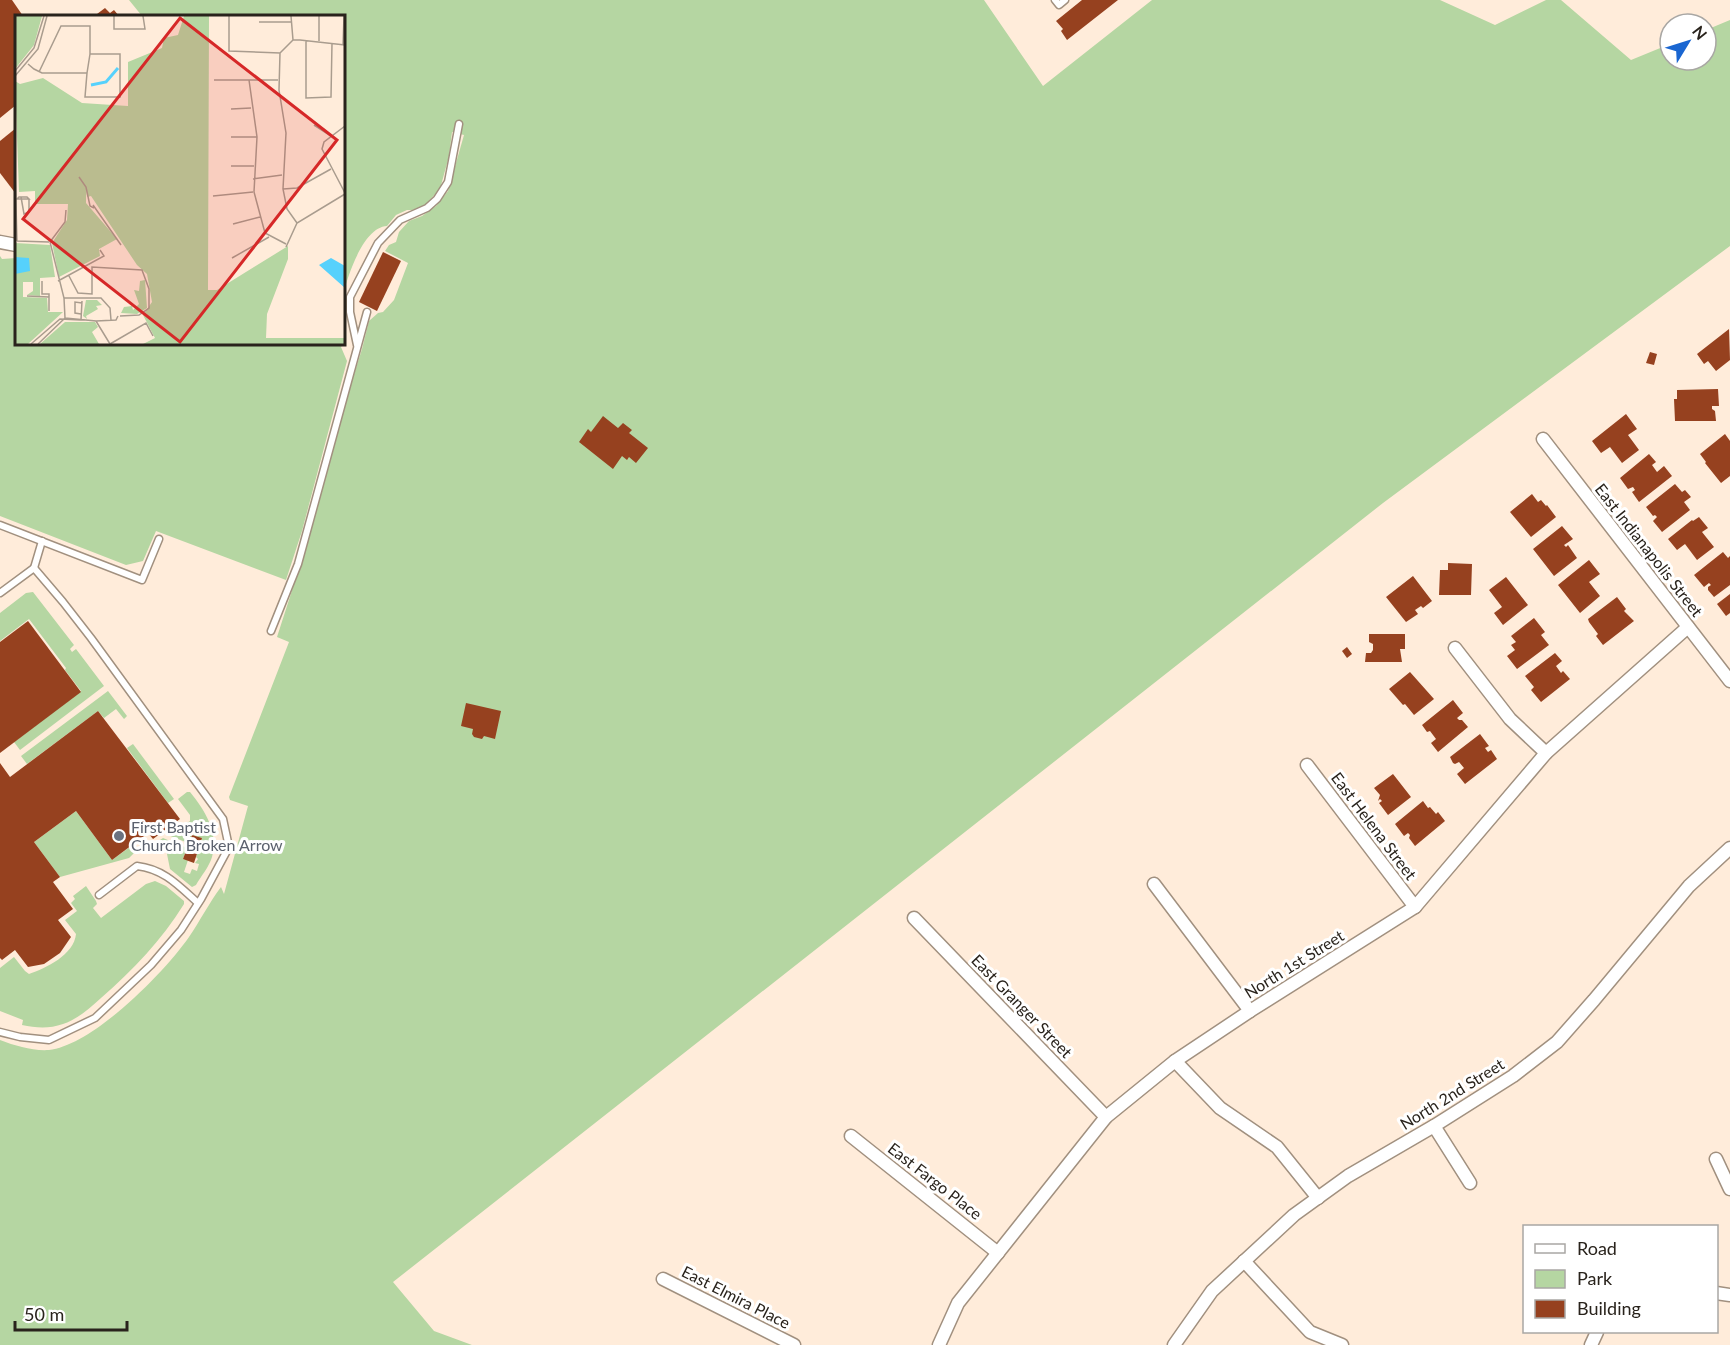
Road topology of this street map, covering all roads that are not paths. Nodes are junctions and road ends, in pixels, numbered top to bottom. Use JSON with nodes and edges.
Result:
{"nodes":[{"id":1,"x":1055,"y":0,"type":"edge"},
{"id":2,"x":1065,"y":0,"type":"edge"},
{"id":3,"x":459,"y":124,"type":"dead end"},
{"id":4,"x":0,"y":242,"type":"edge"},
{"id":5,"x":15,"y":245,"type":"edge"},
{"id":6,"x":367,"y":312,"type":"dead end"},
{"id":7,"x":357,"y":346,"type":"junction"},
{"id":8,"x":1543,"y":439,"type":"dead end"},
{"id":9,"x":0,"y":525,"type":"edge"},
{"id":10,"x":159,"y":539,"type":"dead end"},
{"id":11,"x":42,"y":541,"type":"junction"},
{"id":12,"x":34,"y":568,"type":"junction"},
{"id":13,"x":0,"y":593,"type":"edge"},
{"id":14,"x":1688,"y":627,"type":"junction"},
{"id":15,"x":271,"y":630,"type":"dead end"},
{"id":16,"x":1455,"y":648,"type":"dead end"},
{"id":17,"x":1730,"y":681,"type":"edge"},
{"id":18,"x":1546,"y":753,"type":"junction"},
{"id":19,"x":1307,"y":765,"type":"dead end"},
{"id":20,"x":1730,"y":848,"type":"edge"},
{"id":21,"x":1154,"y":884,"type":"dead end"},
{"id":22,"x":99,"y":895,"type":"dead end"},
{"id":23,"x":198,"y":903,"type":"junction"},
{"id":24,"x":1415,"y":907,"type":"junction"},
{"id":25,"x":914,"y":918,"type":"dead end"},
{"id":26,"x":1250,"y":1011,"type":"junction"},
{"id":27,"x":0,"y":1032,"type":"edge"},
{"id":28,"x":1175,"y":1061,"type":"junction"},
{"id":29,"x":1106,"y":1117,"type":"junction"},
{"id":30,"x":1434,"y":1126,"type":"junction"},
{"id":31,"x":851,"y":1136,"type":"dead end"},
{"id":32,"x":1716,"y":1159,"type":"dead end"},
{"id":33,"x":1470,"y":1183,"type":"dead end"},
{"id":34,"x":1730,"y":1189,"type":"edge"},
{"id":35,"x":1318,"y":1198,"type":"junction"},
{"id":36,"x":999,"y":1253,"type":"junction"},
{"id":37,"x":1244,"y":1261,"type":"junction"},
{"id":38,"x":663,"y":1280,"type":"dead end"},
{"id":39,"x":794,"y":1345,"type":"edge"},
{"id":40,"x":939,"y":1345,"type":"edge"},
{"id":41,"x":1174,"y":1345,"type":"edge"},
{"id":42,"x":1341,"y":1345,"type":"edge"}],
"edges":[{"from":1,"to":2,"type":"lane"},
{"from":3,"to":7,"type":"lane"},
{"from":4,"to":5,"type":"street"},
{"from":6,"to":7,"type":"lane"},
{"from":7,"to":15,"type":"lane"},
{"from":8,"to":14,"type":"street","name":"East Indianapolis Street"},
{"from":9,"to":11,"type":"lane"},
{"from":10,"to":11,"type":"lane"},
{"from":11,"to":12,"type":"lane"},
{"from":12,"to":13,"type":"lane"},
{"from":12,"to":23,"type":"lane"},
{"from":14,"to":17,"type":"street","name":"East Indianapolis Street"},
{"from":14,"to":18,"type":"street","name":"North 1st Street"},
{"from":16,"to":18,"type":"street"},
{"from":18,"to":24,"type":"street","name":"North 1st Street"},
{"from":19,"to":24,"type":"street","name":"East Helena Street"},
{"from":20,"to":30,"type":"street","name":"North 2nd Street"},
{"from":21,"to":26,"type":"street"},
{"from":22,"to":23,"type":"lane"},
{"from":23,"to":27,"type":"lane"},
{"from":24,"to":26,"type":"street","name":"North 1st Street"},
{"from":25,"to":29,"type":"street","name":"East Granger Street"},
{"from":26,"to":28,"type":"street","name":"North 1st Street"},
{"from":28,"to":29,"type":"street","name":"North 1st Street"},
{"from":28,"to":35,"type":"street"},
{"from":29,"to":36,"type":"street","name":"North 1st Street"},
{"from":30,"to":33,"type":"street"},
{"from":30,"to":35,"type":"street","name":"North 2nd Street"},
{"from":31,"to":36,"type":"street","name":"East Fargo Place"},
{"from":32,"to":34,"type":"street"},
{"from":35,"to":37,"type":"street","name":"North 2nd Street"},
{"from":36,"to":40,"type":"street","name":"North 1st Street"},
{"from":37,"to":41,"type":"street","name":"North 2nd Street"},
{"from":37,"to":42,"type":"street"},
{"from":38,"to":39,"type":"street","name":"East Elmira Place"}]}
